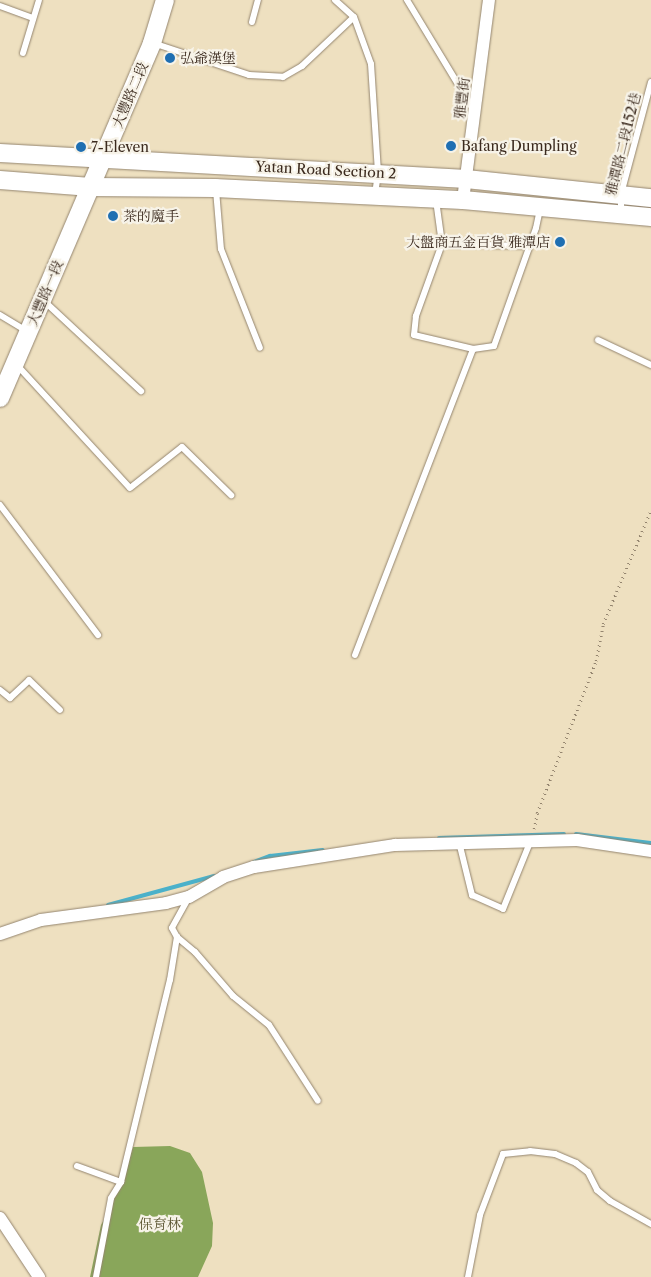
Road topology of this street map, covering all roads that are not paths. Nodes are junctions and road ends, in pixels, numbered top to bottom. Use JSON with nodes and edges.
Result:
{"nodes":[{"id":1,"x":39,"y":0,"type":"edge"},
{"id":2,"x":165,"y":0,"type":"edge"},
{"id":3,"x":258,"y":0,"type":"edge"},
{"id":4,"x":334,"y":0,"type":"edge"},
{"id":5,"x":407,"y":0,"type":"edge"},
{"id":6,"x":489,"y":0,"type":"edge"},
{"id":7,"x":0,"y":6,"type":"edge"},
{"id":8,"x":354,"y":17,"type":"junction"},
{"id":9,"x":33,"y":18,"type":"junction"},
{"id":10,"x":252,"y":22,"type":"dead end"},
{"id":11,"x":152,"y":43,"type":"junction"},
{"id":12,"x":23,"y":53,"type":"dead end"},
{"id":13,"x":651,"y":82,"type":"edge"},
{"id":14,"x":475,"y":112,"type":"junction"},
{"id":15,"x":0,"y":153,"type":"edge"},
{"id":16,"x":104,"y":158,"type":"junction"},
{"id":17,"x":378,"y":173,"type":"junction"},
{"id":18,"x":466,"y":179,"type":"junction"},
{"id":19,"x":0,"y":180,"type":"edge"},
{"id":20,"x":91,"y":187,"type":"junction"},
{"id":21,"x":216,"y":188,"type":"junction"},
{"id":22,"x":622,"y":194,"type":"junction"},
{"id":23,"x":375,"y":198,"type":"junction"},
{"id":24,"x":651,"y":198,"type":"edge"},
{"id":25,"x":436,"y":200,"type":"junction"},
{"id":26,"x":462,"y":200,"type":"junction"},
{"id":27,"x":540,"y":205,"type":"junction"},
{"id":28,"x":621,"y":213,"type":"junction"},
{"id":29,"x":651,"y":217,"type":"edge"},
{"id":30,"x":442,"y":244,"type":"junction"},
{"id":31,"x":530,"y":246,"type":"junction"},
{"id":32,"x":42,"y":299,"type":"junction"},
{"id":33,"x":0,"y":315,"type":"edge"},
{"id":34,"x":28,"y":331,"type":"junction"},
{"id":35,"x":598,"y":340,"type":"dead end"},
{"id":36,"x":260,"y":348,"type":"dead end"},
{"id":37,"x":473,"y":349,"type":"junction"},
{"id":38,"x":15,"y":363,"type":"junction"},
{"id":39,"x":651,"y":365,"type":"edge"},
{"id":40,"x":141,"y":391,"type":"dead end"},
{"id":41,"x":0,"y":398,"type":"edge"},
{"id":42,"x":231,"y":495,"type":"dead end"},
{"id":43,"x":0,"y":505,"type":"edge"},
{"id":44,"x":98,"y":635,"type":"dead end"},
{"id":45,"x":355,"y":655,"type":"dead end"},
{"id":46,"x":0,"y":690,"type":"edge"},
{"id":47,"x":60,"y":710,"type":"dead end"},
{"id":48,"x":532,"y":839,"type":"junction"},
{"id":49,"x":459,"y":841,"type":"junction"},
{"id":50,"x":651,"y":851,"type":"edge"},
{"id":51,"x":189,"y":896,"type":"junction"},
{"id":52,"x":0,"y":934,"type":"edge"},
{"id":53,"x":177,"y":937,"type":"junction"},
{"id":54,"x":318,"y":1101,"type":"dead end"},
{"id":55,"x":77,"y":1166,"type":"dead end"},
{"id":56,"x":121,"y":1182,"type":"junction"},
{"id":57,"x":0,"y":1218,"type":"edge"},
{"id":58,"x":651,"y":1224,"type":"edge"},
{"id":59,"x":39,"y":1277,"type":"edge"},
{"id":60,"x":96,"y":1277,"type":"edge"},
{"id":61,"x":468,"y":1277,"type":"edge"}],
"edges":[{"from":1,"to":9,"type":"lane"},
{"from":2,"to":11,"type":"street","name":"大豐路二段"},
{"from":3,"to":10,"type":"lane"},
{"from":4,"to":8,"type":"lane"},
{"from":5,"to":14,"type":"lane"},
{"from":6,"to":14,"type":"street","name":"雅豐街"},
{"from":7,"to":9,"type":"lane"},
{"from":8,"to":11,"type":"lane"},
{"from":8,"to":17,"type":"lane"},
{"from":9,"to":12,"type":"lane"},
{"from":11,"to":16,"type":"street","name":"大豐路二段"},
{"from":13,"to":22,"type":"lane","name":"雅潭路二段152巷"},
{"from":14,"to":18,"type":"street","name":"雅豐街"},
{"from":15,"to":16,"type":"street","name":"Yatan Road Section 2"},
{"from":16,"to":17,"type":"street","name":"Yatan Road Section 2"},
{"from":16,"to":20,"type":"street","name":"大豐路二段"},
{"from":17,"to":18,"type":"street","name":"Yatan Road Section 2"},
{"from":17,"to":23,"type":"lane"},
{"from":18,"to":22,"type":"street","name":"Yatan Road Section 2"},
{"from":18,"to":26,"type":"street","name":"雅豐街"},
{"from":19,"to":20,"type":"street","name":"Yatan Road Section 2"},
{"from":20,"to":21,"type":"street","name":"Yatan Road Section 2"},
{"from":20,"to":32,"type":"street","name":"大豐路一段"},
{"from":21,"to":23,"type":"street","name":"Yatan Road Section 2"},
{"from":21,"to":36,"type":"lane"},
{"from":22,"to":24,"type":"street","name":"Yatan Road Section 2"},
{"from":22,"to":28,"type":"lane","name":"雅潭路二段152巷"},
{"from":23,"to":25,"type":"street","name":"Yatan Road Section 2"},
{"from":25,"to":26,"type":"street","name":"Yatan Road Section 2"},
{"from":25,"to":30,"type":"lane"},
{"from":26,"to":27,"type":"street","name":"Yatan Road Section 2"},
{"from":27,"to":28,"type":"street","name":"Yatan Road Section 2"},
{"from":27,"to":31,"type":"lane"},
{"from":28,"to":29,"type":"street","name":"Yatan Road Section 2"},
{"from":30,"to":31,"type":"lane"},
{"from":30,"to":37,"type":"lane"},
{"from":31,"to":37,"type":"lane"},
{"from":32,"to":34,"type":"street","name":"大豐路一段"},
{"from":32,"to":40,"type":"lane"},
{"from":33,"to":34,"type":"lane"},
{"from":34,"to":38,"type":"street","name":"大豐路一段"},
{"from":35,"to":39,"type":"lane"},
{"from":37,"to":45,"type":"lane"},
{"from":38,"to":41,"type":"street","name":"大豐路一段"},
{"from":38,"to":42,"type":"lane"},
{"from":43,"to":44,"type":"lane"},
{"from":46,"to":47,"type":"lane"},
{"from":48,"to":49,"type":"street"},
{"from":48,"to":49,"type":"lane"},
{"from":48,"to":50,"type":"street"},
{"from":49,"to":51,"type":"street"},
{"from":51,"to":52,"type":"street"},
{"from":51,"to":53,"type":"lane"},
{"from":53,"to":54,"type":"lane"},
{"from":53,"to":56,"type":"lane"},
{"from":55,"to":56,"type":"lane"},
{"from":56,"to":60,"type":"lane"},
{"from":57,"to":59,"type":"street"},
{"from":58,"to":61,"type":"lane"}]}
